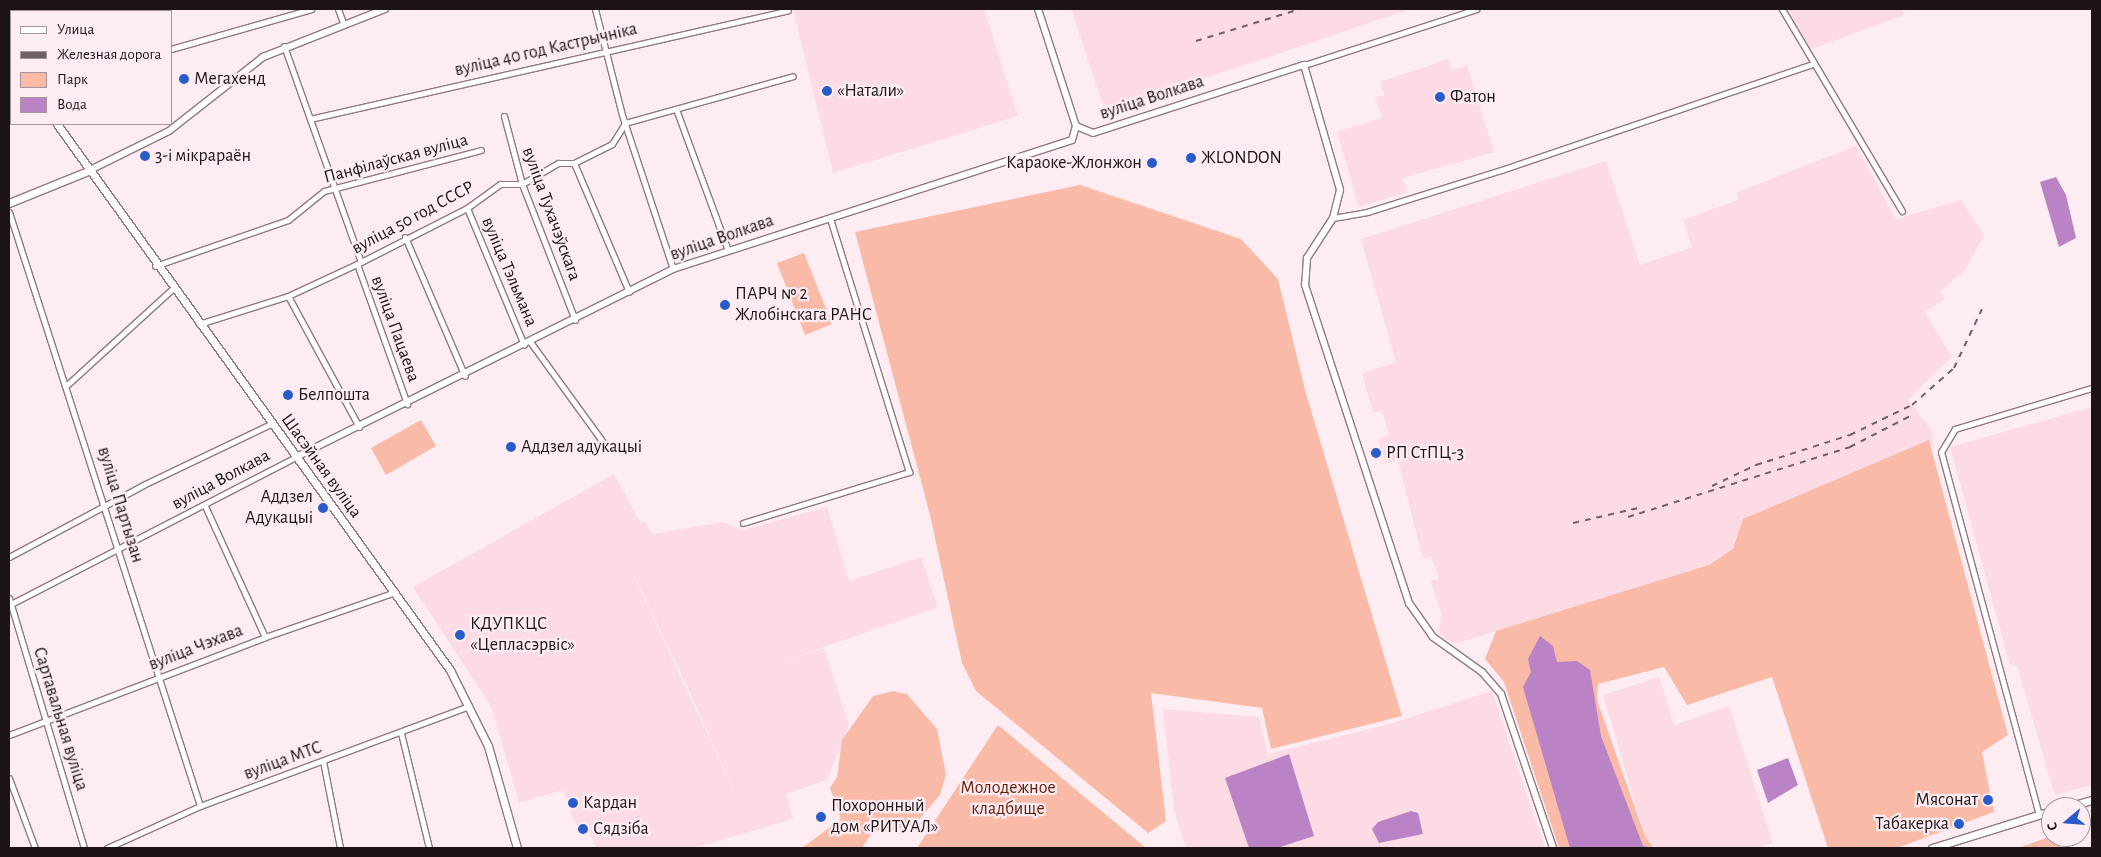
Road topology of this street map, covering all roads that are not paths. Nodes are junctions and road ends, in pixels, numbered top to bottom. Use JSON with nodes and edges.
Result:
{"nodes":[{"id":1,"x":311,"y":9,"type":"edge"},
{"id":2,"x":338,"y":9,"type":"edge"},
{"id":3,"x":385,"y":9,"type":"edge"},
{"id":4,"x":595,"y":9,"type":"edge"},
{"id":5,"x":1038,"y":9,"type":"edge"},
{"id":6,"x":1476,"y":9,"type":"edge"},
{"id":7,"x":1782,"y":9,"type":"edge"},
{"id":8,"x":788,"y":10,"type":"dead end"},
{"id":9,"x":343,"y":24,"type":"junction"},
{"id":10,"x":284,"y":46,"type":"junction"},
{"id":11,"x":172,"y":49,"type":"edge"},
{"id":12,"x":606,"y":50,"type":"junction"},
{"id":13,"x":1813,"y":64,"type":"junction"},
{"id":14,"x":1304,"y":65,"type":"junction"},
{"id":15,"x":793,"y":76,"type":"dead end"},
{"id":16,"x":676,"y":109,"type":"junction"},
{"id":17,"x":504,"y":116,"type":"dead end"},
{"id":18,"x":310,"y":119,"type":"junction"},
{"id":19,"x":625,"y":123,"type":"junction"},
{"id":20,"x":58,"y":125,"type":"edge"},
{"id":21,"x":1076,"y":126,"type":"junction"},
{"id":22,"x":481,"y":150,"type":"dead end"},
{"id":23,"x":574,"y":163,"type":"junction"},
{"id":24,"x":88,"y":171,"type":"junction"},
{"id":25,"x":522,"y":184,"type":"junction"},
{"id":26,"x":334,"y":188,"type":"junction"},
{"id":27,"x":9,"y":204,"type":"edge"},
{"id":28,"x":467,"y":208,"type":"junction"},
{"id":29,"x":1902,"y":211,"type":"dead end"},
{"id":30,"x":9,"y":212,"type":"edge"},
{"id":31,"x":830,"y":218,"type":"junction"},
{"id":32,"x":1333,"y":218,"type":"junction"},
{"id":33,"x":405,"y":237,"type":"junction"},
{"id":34,"x":728,"y":250,"type":"junction"},
{"id":35,"x":359,"y":263,"type":"junction"},
{"id":36,"x":155,"y":266,"type":"junction"},
{"id":37,"x":673,"y":269,"type":"junction"},
{"id":38,"x":172,"y":288,"type":"junction"},
{"id":39,"x":629,"y":292,"type":"junction"},
{"id":40,"x":288,"y":296,"type":"junction"},
{"id":41,"x":575,"y":320,"type":"junction"},
{"id":42,"x":198,"y":324,"type":"junction"},
{"id":43,"x":528,"y":344,"type":"junction"},
{"id":44,"x":465,"y":376,"type":"junction"},
{"id":45,"x":67,"y":385,"type":"junction"},
{"id":46,"x":2092,"y":388,"type":"edge"},
{"id":47,"x":407,"y":404,"type":"junction"},
{"id":48,"x":271,"y":424,"type":"junction"},
{"id":49,"x":359,"y":427,"type":"junction"},
{"id":50,"x":604,"y":444,"type":"dead end"},
{"id":51,"x":296,"y":458,"type":"junction"},
{"id":52,"x":106,"y":506,"type":"junction"},
{"id":53,"x":205,"y":506,"type":"junction"},
{"id":54,"x":743,"y":523,"type":"dead end"},
{"id":55,"x":120,"y":549,"type":"junction"},
{"id":56,"x":9,"y":557,"type":"edge"},
{"id":57,"x":395,"y":592,"type":"junction"},
{"id":58,"x":10,"y":602,"type":"edge"},
{"id":59,"x":265,"y":636,"type":"junction"},
{"id":60,"x":156,"y":679,"type":"junction"},
{"id":61,"x":471,"y":706,"type":"junction"},
{"id":62,"x":47,"y":721,"type":"junction"},
{"id":63,"x":401,"y":733,"type":"junction"},
{"id":64,"x":9,"y":735,"type":"edge"},
{"id":65,"x":323,"y":762,"type":"junction"},
{"id":66,"x":9,"y":778,"type":"edge"},
{"id":67,"x":200,"y":806,"type":"junction"},
{"id":68,"x":2039,"y":815,"type":"joint"},
{"id":69,"x":35,"y":848,"type":"edge"},
{"id":70,"x":84,"y":848,"type":"edge"},
{"id":71,"x":107,"y":848,"type":"edge"},
{"id":72,"x":340,"y":848,"type":"edge"},
{"id":73,"x":429,"y":848,"type":"edge"},
{"id":74,"x":517,"y":848,"type":"edge"},
{"id":75,"x":1553,"y":848,"type":"edge"},
{"id":76,"x":1932,"y":848,"type":"edge"}],
"edges":[{"from":1,"to":11,"type":"street"},
{"from":2,"to":9,"type":"street"},
{"from":3,"to":9,"type":"street"},
{"from":4,"to":12,"type":"street"},
{"from":5,"to":21,"type":"street"},
{"from":6,"to":14,"type":"street","name":"вуліца Волкава"},
{"from":7,"to":13,"type":"street"},
{"from":8,"to":12,"type":"street","name":"вуліца 40 год Кастрычніка"},
{"from":9,"to":10,"type":"street"},
{"from":10,"to":18,"type":"street","name":"вуліца Пацаева"},
{"from":10,"to":24,"type":"street"},
{"from":12,"to":18,"type":"street","name":"вуліца 40 год Кастрычніка"},
{"from":12,"to":19,"type":"street"},
{"from":13,"to":29,"type":"street"},
{"from":13,"to":32,"type":"street"},
{"from":14,"to":21,"type":"street","name":"вуліца Волкава"},
{"from":14,"to":32,"type":"street"},
{"from":15,"to":16,"type":"street"},
{"from":16,"to":19,"type":"street"},
{"from":16,"to":34,"type":"street"},
{"from":17,"to":25,"type":"street","name":"вуліца Тухачэўскага"},
{"from":18,"to":26,"type":"street","name":"вуліца Пацаева"},
{"from":19,"to":23,"type":"street","name":"вуліца 50 год СССР"},
{"from":19,"to":37,"type":"street"},
{"from":20,"to":24,"type":"main road","name":"Шасэйная вуліца"},
{"from":21,"to":31,"type":"street","name":"вуліца Волкава"},
{"from":22,"to":26,"type":"street","name":"Панфілаўская вуліца"},
{"from":23,"to":25,"type":"street","name":"вуліца 50 год СССР"},
{"from":23,"to":39,"type":"street"},
{"from":24,"to":27,"type":"main road"},
{"from":24,"to":36,"type":"main road","name":"Шасэйная вуліца"},
{"from":25,"to":28,"type":"street","name":"вуліца 50 год СССР"},
{"from":25,"to":41,"type":"street","name":"вуліца Тухачэўскага"},
{"from":26,"to":35,"type":"street","name":"вуліца Пацаева"},
{"from":26,"to":36,"type":"street","name":"Панфілаўская вуліца"},
{"from":28,"to":33,"type":"street","name":"вуліца 50 год СССР"},
{"from":28,"to":43,"type":"street","name":"вуліца Тэльмана"},
{"from":30,"to":45,"type":"street","name":"вуліца Партызан"},
{"from":31,"to":34,"type":"street","name":"вуліца Волкава"},
{"from":31,"to":54,"type":"street"},
{"from":32,"to":75,"type":"street"},
{"from":33,"to":35,"type":"street","name":"вуліца 50 год СССР"},
{"from":33,"to":44,"type":"street"},
{"from":34,"to":37,"type":"street","name":"вуліца Волкава"},
{"from":35,"to":40,"type":"street","name":"вуліца 50 год СССР"},
{"from":35,"to":47,"type":"street","name":"вуліца Пацаева"},
{"from":36,"to":38,"type":"main road","name":"Шасэйная вуліца"},
{"from":37,"to":39,"type":"street","name":"вуліца Волкава"},
{"from":38,"to":42,"type":"main road","name":"Шасэйная вуліца"},
{"from":38,"to":45,"type":"street"},
{"from":39,"to":41,"type":"street","name":"вуліца Волкава"},
{"from":40,"to":42,"type":"street","name":"вуліца 50 год СССР"},
{"from":40,"to":49,"type":"street"},
{"from":41,"to":43,"type":"street","name":"вуліца Волкава"},
{"from":42,"to":48,"type":"main road","name":"Шасэйная вуліца"},
{"from":43,"to":44,"type":"street","name":"вуліца Волкава"},
{"from":43,"to":50,"type":"street","name":"вуліца Тэльмана"},
{"from":44,"to":47,"type":"street","name":"вуліца Волкава"},
{"from":45,"to":52,"type":"street","name":"вуліца Партызан"},
{"from":46,"to":68,"type":"street"},
{"from":47,"to":49,"type":"street","name":"вуліца Волкава"},
{"from":48,"to":51,"type":"main road","name":"Шасэйная вуліца"},
{"from":48,"to":52,"type":"street"},
{"from":49,"to":51,"type":"street","name":"вуліца Волкава"},
{"from":51,"to":53,"type":"street","name":"вуліца Волкава"},
{"from":51,"to":57,"type":"main road","name":"Шасэйная вуліца"},
{"from":52,"to":55,"type":"street","name":"вуліца Партызан"},
{"from":52,"to":56,"type":"street"},
{"from":53,"to":55,"type":"street","name":"вуліца Волкава"},
{"from":53,"to":59,"type":"street"},
{"from":55,"to":58,"type":"street","name":"вуліца Волкава"},
{"from":55,"to":60,"type":"street","name":"вуліца Партызан"},
{"from":57,"to":59,"type":"street","name":"вуліца Чэхава"},
{"from":57,"to":61,"type":"main road","name":"Шасэйная вуліца"},
{"from":58,"to":62,"type":"street","name":"Сартавальная вуліца"},
{"from":59,"to":60,"type":"street","name":"вуліца Чэхава"},
{"from":60,"to":62,"type":"street","name":"вуліца Чэхава"},
{"from":60,"to":67,"type":"street","name":"вуліца Партызан"},
{"from":61,"to":63,"type":"street","name":"вуліца МТС"},
{"from":61,"to":74,"type":"main road","name":"Шасэйная вуліца"},
{"from":62,"to":64,"type":"street","name":"вуліца Чэхава"},
{"from":62,"to":70,"type":"street","name":"Сартавальная вуліца"},
{"from":63,"to":65,"type":"street","name":"вуліца МТС"},
{"from":63,"to":73,"type":"street"},
{"from":65,"to":67,"type":"street","name":"вуліца МТС"},
{"from":65,"to":72,"type":"street"},
{"from":66,"to":69,"type":"street"},
{"from":67,"to":71,"type":"street","name":"вуліца МТС"},
{"from":68,"to":76,"type":"main road"}]}
